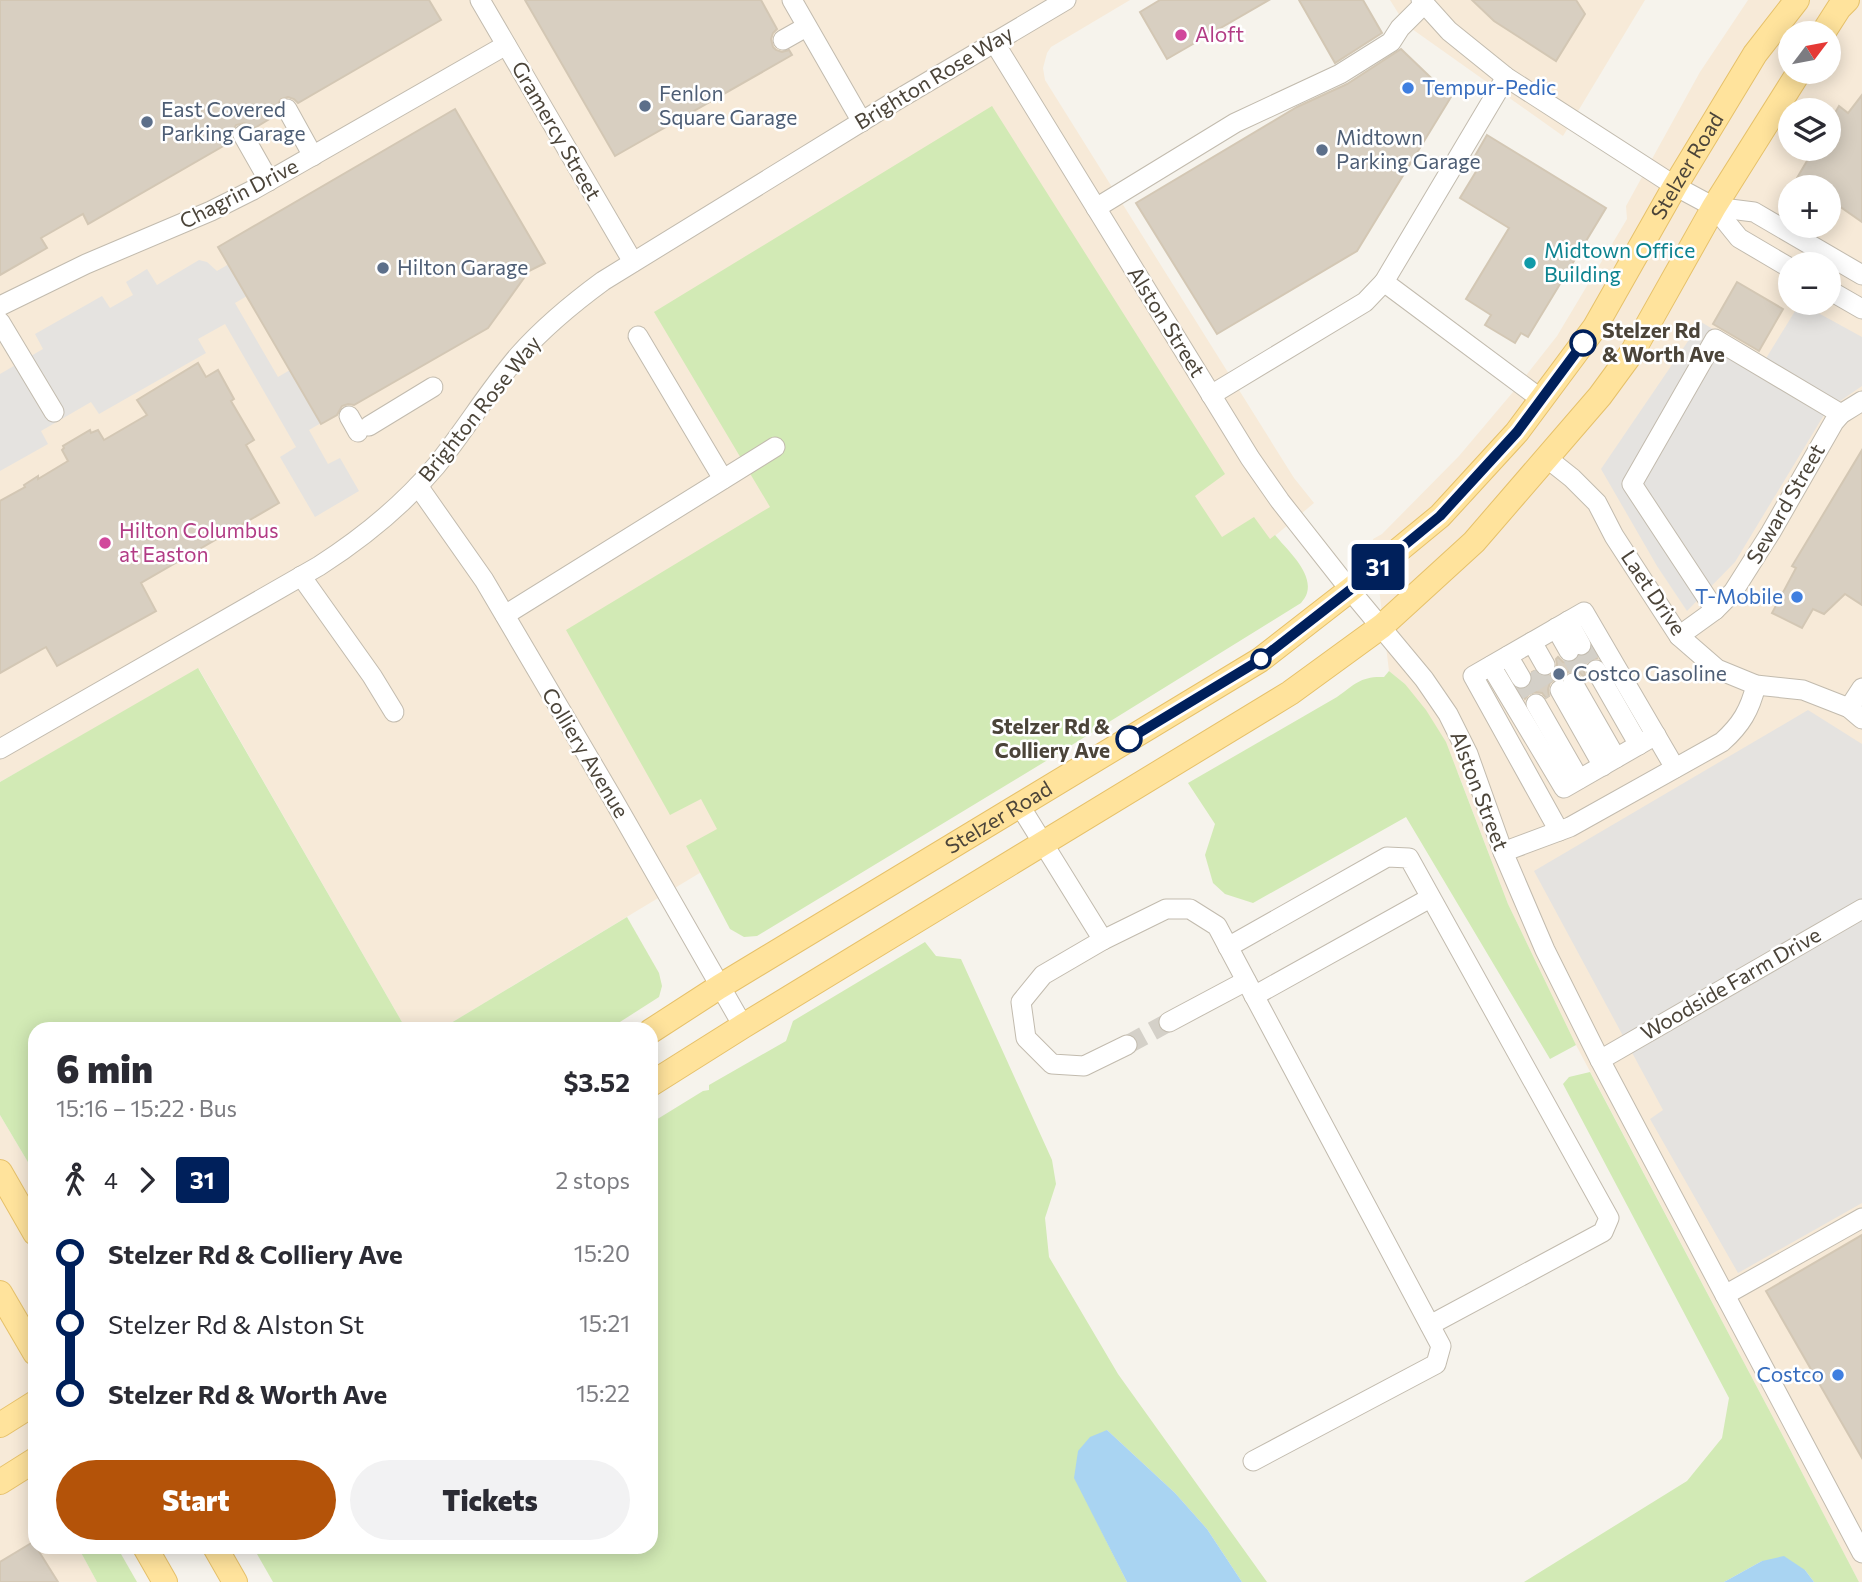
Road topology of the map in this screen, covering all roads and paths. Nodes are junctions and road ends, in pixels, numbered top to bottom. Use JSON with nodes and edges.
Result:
{"nodes":[{"id":1,"x":480,"y":0,"type":"edge"},
{"id":2,"x":792,"y":0,"type":"edge"},
{"id":3,"x":1066,"y":0,"type":"edge"},
{"id":4,"x":1797,"y":0,"type":"edge"},
{"id":5,"x":1847,"y":0,"type":"edge"},
{"id":6,"x":1423,"y":2,"type":"edge"},
{"id":7,"x":1831,"y":21,"type":"edge"},
{"id":8,"x":806,"y":27,"type":"junction"},
{"id":9,"x":783,"y":40,"type":"dead end"},
{"id":10,"x":994,"y":42,"type":"junction"},
{"id":11,"x":506,"y":45,"type":"junction"},
{"id":12,"x":1506,"y":78,"type":"junction"},
{"id":13,"x":1791,"y":84,"type":"edge"},
{"id":14,"x":287,"y":109,"type":"dead end"},
{"id":15,"x":862,"y":122,"type":"junction"},
{"id":16,"x":243,"y":135,"type":"dead end"},
{"id":17,"x":313,"y":156,"type":"junction"},
{"id":18,"x":269,"y":181,"type":"junction"},
{"id":19,"x":1675,"y":186,"type":"junction"},
{"id":20,"x":1714,"y":207,"type":"junction"},
{"id":21,"x":1096,"y":208,"type":"junction"},
{"id":22,"x":1778,"y":261,"type":"edge"},
{"id":23,"x":633,"y":262,"type":"junction"},
{"id":24,"x":1862,"y":275,"type":"edge"},
{"id":25,"x":1384,"y":282,"type":"junction"},
{"id":26,"x":1841,"y":297,"type":"edge"},
{"id":27,"x":0,"y":306,"type":"edge"},
{"id":28,"x":1862,"y":309,"type":"edge"},
{"id":29,"x":0,"y":322,"type":"edge"},
{"id":30,"x":638,"y":336,"type":"dead end"},
{"id":31,"x":433,"y":387,"type":"dead end"},
{"id":32,"x":1211,"y":395,"type":"junction"},
{"id":33,"x":1541,"y":399,"type":"junction"},
{"id":34,"x":1862,"y":401,"type":"edge"},
{"id":35,"x":54,"y":412,"type":"dead end"},
{"id":36,"x":1841,"y":414,"type":"junction"},
{"id":37,"x":358,"y":424,"type":"dead end"},
{"id":38,"x":775,"y":447,"type":"dead end"},
{"id":39,"x":1548,"y":459,"type":"junction"},
{"id":40,"x":723,"y":479,"type":"junction"},
{"id":41,"x":418,"y":486,"type":"junction"},
{"id":42,"x":301,"y":576,"type":"junction"},
{"id":43,"x":1350,"y":590,"type":"junction"},
{"id":44,"x":1715,"y":610,"type":"junction"},
{"id":45,"x":505,"y":615,"type":"junction"},
{"id":46,"x":1382,"y":626,"type":"junction"},
{"id":47,"x":1679,"y":636,"type":"junction"},
{"id":48,"x":1533,"y":642,"type":"junction"},
{"id":49,"x":1551,"y":661,"type":"junction"},
{"id":50,"x":1756,"y":685,"type":"junction"},
{"id":51,"x":1566,"y":687,"type":"junction"},
{"id":52,"x":1862,"y":688,"type":"edge"},
{"id":53,"x":394,"y":712,"type":"dead end"},
{"id":54,"x":1855,"y":713,"type":"edge"},
{"id":55,"x":0,"y":749,"type":"edge"},
{"id":56,"x":1615,"y":759,"type":"junction"},
{"id":57,"x":1675,"y":768,"type":"junction"},
{"id":58,"x":1020,"y":806,"type":"junction"},
{"id":59,"x":1559,"y":831,"type":"junction"},
{"id":60,"x":1043,"y":844,"type":"junction"},
{"id":61,"x":1503,"y":852,"type":"junction"},
{"id":62,"x":1430,"y":898,"type":"junction"},
{"id":63,"x":1862,"y":909,"type":"edge"},
{"id":64,"x":1103,"y":940,"type":"junction"},
{"id":65,"x":1228,"y":947,"type":"junction"},
{"id":66,"x":719,"y":987,"type":"junction"},
{"id":67,"x":1250,"y":989,"type":"junction"},
{"id":68,"x":1169,"y":1022,"type":"tunnel mouth"},
{"id":69,"x":658,"y":1026,"type":"edge"},
{"id":70,"x":743,"y":1026,"type":"junction"},
{"id":71,"x":1127,"y":1045,"type":"tunnel mouth"},
{"id":72,"x":1600,"y":1060,"type":"junction"},
{"id":73,"x":658,"y":1080,"type":"edge"},
{"id":74,"x":0,"y":1172,"type":"edge"},
{"id":75,"x":1862,"y":1218,"type":"edge"},
{"id":76,"x":28,"y":1221,"type":"edge"},
{"id":77,"x":0,"y":1293,"type":"edge"},
{"id":78,"x":1725,"y":1295,"type":"junction"},
{"id":79,"x":1430,"y":1325,"type":"junction"},
{"id":80,"x":28,"y":1341,"type":"edge"},
{"id":81,"x":28,"y":1407,"type":"edge"},
{"id":82,"x":0,"y":1425,"type":"edge"},
{"id":83,"x":1253,"y":1461,"type":"dead end"},
{"id":84,"x":28,"y":1464,"type":"edge"},
{"id":85,"x":0,"y":1482,"type":"edge"},
{"id":86,"x":1862,"y":1553,"type":"edge"},
{"id":87,"x":149,"y":1554,"type":"edge"},
{"id":88,"x":219,"y":1554,"type":"edge"},
{"id":89,"x":165,"y":1582,"type":"edge"},
{"id":90,"x":234,"y":1582,"type":"edge"}],
"edges":[{"from":1,"to":11,"type":"street","name":"Gramercy Street"},
{"from":2,"to":8,"type":"street"},
{"from":3,"to":10,"type":"street","name":"Brighton Rose Way"},
{"from":4,"to":19,"type":"main road","name":"Stelzer Road"},
{"from":5,"to":7,"type":"main road"},
{"from":6,"to":12,"type":"street"},
{"from":6,"to":21,"type":"street"},
{"from":8,"to":9,"type":"street"},
{"from":8,"to":15,"type":"street"},
{"from":10,"to":15,"type":"street","name":"Brighton Rose Way"},
{"from":10,"to":21,"type":"street","name":"Alston Street"},
{"from":11,"to":17,"type":"street","name":"Chagrin Drive"},
{"from":11,"to":23,"type":"street","name":"Gramercy Street"},
{"from":12,"to":19,"type":"street"},
{"from":12,"to":25,"type":"street"},
{"from":13,"to":20,"type":"main road","name":"Stelzer Road"},
{"from":14,"to":17,"type":"street"},
{"from":15,"to":23,"type":"street","name":"Brighton Rose Way"},
{"from":16,"to":18,"type":"street"},
{"from":17,"to":18,"type":"street","name":"Chagrin Drive"},
{"from":18,"to":27,"type":"street","name":"Chagrin Drive"},
{"from":19,"to":20,"type":"street"},
{"from":19,"to":33,"type":"main road","name":"Stelzer Road"},
{"from":20,"to":22,"type":"street"},
{"from":20,"to":24,"type":"street"},
{"from":20,"to":39,"type":"main road","name":"Stelzer Road"},
{"from":21,"to":32,"type":"street","name":"Alston Street"},
{"from":23,"to":41,"type":"street","name":"Brighton Rose Way"},
{"from":25,"to":32,"type":"street"},
{"from":25,"to":33,"type":"street"},
{"from":26,"to":28,"type":"street"},
{"from":29,"to":35,"type":"street"},
{"from":30,"to":40,"type":"street"},
{"from":31,"to":37,"type":"street"},
{"from":32,"to":43,"type":"street","name":"Alston Street"},
{"from":33,"to":43,"type":"main road","name":"Stelzer Road"},
{"from":34,"to":36,"type":"street","name":"Seward Street"},
{"from":36,"to":44,"type":"street","name":"Seward Street"},
{"from":36,"to":44,"type":"street"},
{"from":38,"to":40,"type":"street"},
{"from":39,"to":46,"type":"main road","name":"Stelzer Road"},
{"from":39,"to":47,"type":"street","name":"Laet Drive"},
{"from":40,"to":45,"type":"street"},
{"from":41,"to":42,"type":"street","name":"Brighton Rose Way"},
{"from":41,"to":45,"type":"street","name":"Colliery Avenue"},
{"from":42,"to":53,"type":"street"},
{"from":42,"to":55,"type":"street","name":"Brighton Rose Way"},
{"from":43,"to":46,"type":"street","name":"Alston Street"},
{"from":43,"to":58,"type":"main road","name":"Stelzer Road"},
{"from":44,"to":47,"type":"street","name":"Seward Street"},
{"from":45,"to":66,"type":"street","name":"Colliery Avenue"},
{"from":46,"to":60,"type":"main road","name":"Stelzer Road"},
{"from":46,"to":61,"type":"street","name":"Alston Street"},
{"from":47,"to":50,"type":"street","name":"Laet Drive"},
{"from":48,"to":49,"type":"street"},
{"from":48,"to":49,"type":"street"},
{"from":48,"to":49,"type":"street"},
{"from":48,"to":49,"type":"street"},
{"from":48,"to":56,"type":"street"},
{"from":48,"to":56,"type":"street"},
{"from":48,"to":59,"type":"street"},
{"from":50,"to":54,"type":"street","name":"Laet Drive"},
{"from":50,"to":57,"type":"street"},
{"from":51,"to":56,"type":"street"},
{"from":51,"to":56,"type":"street"},
{"from":51,"to":56,"type":"street"},
{"from":52,"to":54,"type":"street"},
{"from":56,"to":57,"type":"street"},
{"from":57,"to":59,"type":"street"},
{"from":58,"to":60,"type":"street"},
{"from":58,"to":66,"type":"main road","name":"Stelzer Road"},
{"from":59,"to":61,"type":"street"},
{"from":60,"to":64,"type":"street"},
{"from":60,"to":70,"type":"main road","name":"Stelzer Road"},
{"from":61,"to":72,"type":"street","name":"Alston Street"},
{"from":62,"to":65,"type":"street"},
{"from":62,"to":67,"type":"street"},
{"from":62,"to":79,"type":"street"},
{"from":63,"to":72,"type":"street","name":"Woodside Farm Drive"},
{"from":64,"to":65,"type":"street"},
{"from":64,"to":71,"type":"street"},
{"from":65,"to":67,"type":"street"},
{"from":66,"to":69,"type":"main road","name":"Stelzer Road"},
{"from":66,"to":70,"type":"street","name":"Colliery Avenue"},
{"from":67,"to":68,"type":"street"},
{"from":67,"to":79,"type":"street"},
{"from":70,"to":73,"type":"main road","name":"Stelzer Road"},
{"from":72,"to":78,"type":"street","name":"Alston Street"},
{"from":74,"to":76,"type":"main road"},
{"from":75,"to":78,"type":"street"},
{"from":77,"to":80,"type":"main road"},
{"from":78,"to":86,"type":"street","name":"Alston Street"},
{"from":79,"to":83,"type":"street"},
{"from":81,"to":82,"type":"main road"},
{"from":84,"to":85,"type":"main road"},
{"from":87,"to":89,"type":"main road"},
{"from":88,"to":90,"type":"main road"}]}
